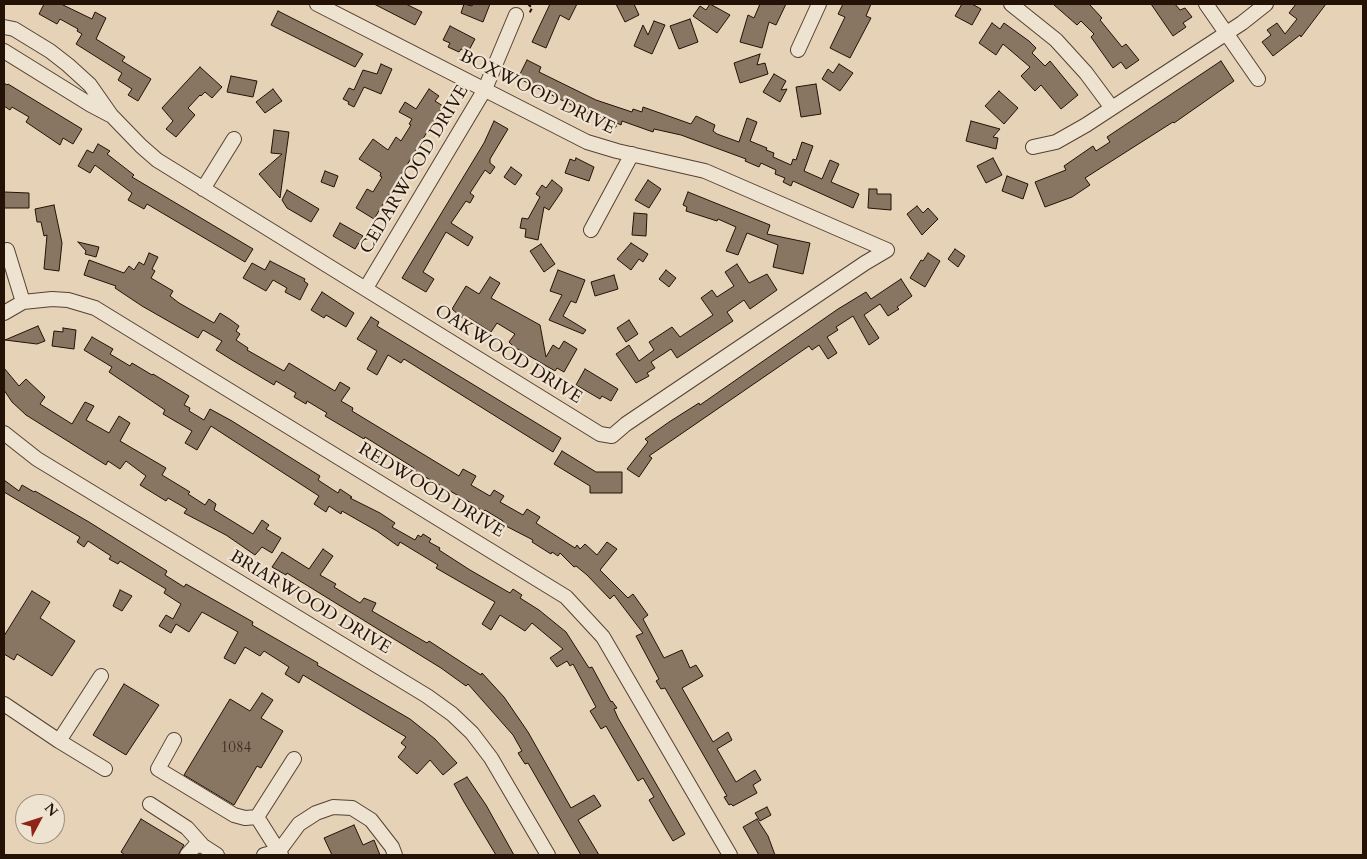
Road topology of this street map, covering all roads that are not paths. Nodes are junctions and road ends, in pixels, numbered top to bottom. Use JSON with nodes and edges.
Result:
{"nodes":[{"id":1,"x":317,"y":4,"type":"edge"},
{"id":2,"x":819,"y":4,"type":"edge"},
{"id":3,"x":1011,"y":4,"type":"edge"},
{"id":4,"x":1206,"y":4,"type":"edge"},
{"id":5,"x":1266,"y":4,"type":"edge"},
{"id":6,"x":516,"y":15,"type":"dead end"},
{"id":7,"x":4,"y":27,"type":"edge"},
{"id":8,"x":1226,"y":33,"type":"junction"},
{"id":9,"x":798,"y":50,"type":"dead end"},
{"id":10,"x":4,"y":51,"type":"edge"},
{"id":11,"x":1258,"y":79,"type":"dead end"},
{"id":12,"x":485,"y":89,"type":"junction"},
{"id":13,"x":1112,"y":108,"type":"junction"},
{"id":14,"x":111,"y":115,"type":"junction"},
{"id":15,"x":234,"y":139,"type":"dead end"},
{"id":16,"x":1033,"y":147,"type":"dead end"},
{"id":17,"x":632,"y":154,"type":"junction"},
{"id":18,"x":203,"y":189,"type":"junction"},
{"id":19,"x":591,"y":230,"type":"dead end"},
{"id":20,"x":7,"y":250,"type":"dead end"},
{"id":21,"x":887,"y":250,"type":"joint"},
{"id":22,"x":366,"y":288,"type":"junction"},
{"id":23,"x":23,"y":302,"type":"junction"},
{"id":24,"x":4,"y":313,"type":"edge"},
{"id":25,"x":4,"y":433,"type":"edge"},
{"id":26,"x":101,"y":676,"type":"dead end"},
{"id":27,"x":8,"y":706,"type":"edge"},
{"id":28,"x":174,"y":740,"type":"dead end"},
{"id":29,"x":59,"y":742,"type":"junction"},
{"id":30,"x":294,"y":759,"type":"dead end"},
{"id":31,"x":105,"y":769,"type":"dead end"},
{"id":32,"x":150,"y":804,"type":"dead end"},
{"id":33,"x":257,"y":816,"type":"junction"},
{"id":34,"x":203,"y":846,"type":"junction"},
{"id":35,"x":280,"y":853,"type":"edge"},
{"id":36,"x":187,"y":855,"type":"edge"},
{"id":37,"x":217,"y":855,"type":"edge"},
{"id":38,"x":264,"y":855,"type":"edge"},
{"id":39,"x":395,"y":855,"type":"edge"},
{"id":40,"x":548,"y":855,"type":"edge"},
{"id":41,"x":730,"y":855,"type":"edge"}],
"edges":[{"from":1,"to":12,"type":"street","name":"BOXWOOD DRIVE"},
{"from":2,"to":9,"type":"street"},
{"from":3,"to":13,"type":"street"},
{"from":4,"to":8,"type":"street"},
{"from":5,"to":8,"type":"street"},
{"from":6,"to":12,"type":"street","name":"CEDARWOOD DRIVE"},
{"from":7,"to":14,"type":"street","name":"OAKWOOD DRIVE"},
{"from":8,"to":11,"type":"street"},
{"from":8,"to":13,"type":"street"},
{"from":10,"to":14,"type":"street","name":"OAKWOOD DRIVE"},
{"from":12,"to":17,"type":"street","name":"BOXWOOD DRIVE"},
{"from":12,"to":22,"type":"street","name":"CEDARWOOD DRIVE"},
{"from":13,"to":16,"type":"street"},
{"from":14,"to":18,"type":"street","name":"OAKWOOD DRIVE"},
{"from":15,"to":18,"type":"street"},
{"from":17,"to":19,"type":"street"},
{"from":17,"to":21,"type":"street","name":"BOXWOOD DRIVE"},
{"from":18,"to":22,"type":"street","name":"OAKWOOD DRIVE"},
{"from":20,"to":23,"type":"street"},
{"from":21,"to":22,"type":"street","name":"OAKWOOD DRIVE"},
{"from":23,"to":24,"type":"street","name":"REDWOOD DRIVE"},
{"from":23,"to":41,"type":"street","name":"REDWOOD DRIVE"},
{"from":25,"to":40,"type":"street","name":"BRIARWOOD DRIVE"},
{"from":26,"to":29,"type":"street"},
{"from":27,"to":29,"type":"street"},
{"from":28,"to":33,"type":"street"},
{"from":29,"to":31,"type":"street"},
{"from":30,"to":33,"type":"street"},
{"from":32,"to":34,"type":"street"},
{"from":33,"to":35,"type":"street"},
{"from":34,"to":36,"type":"street"},
{"from":34,"to":37,"type":"street"},
{"from":35,"to":38,"type":"street"},
{"from":35,"to":39,"type":"street"}]}
